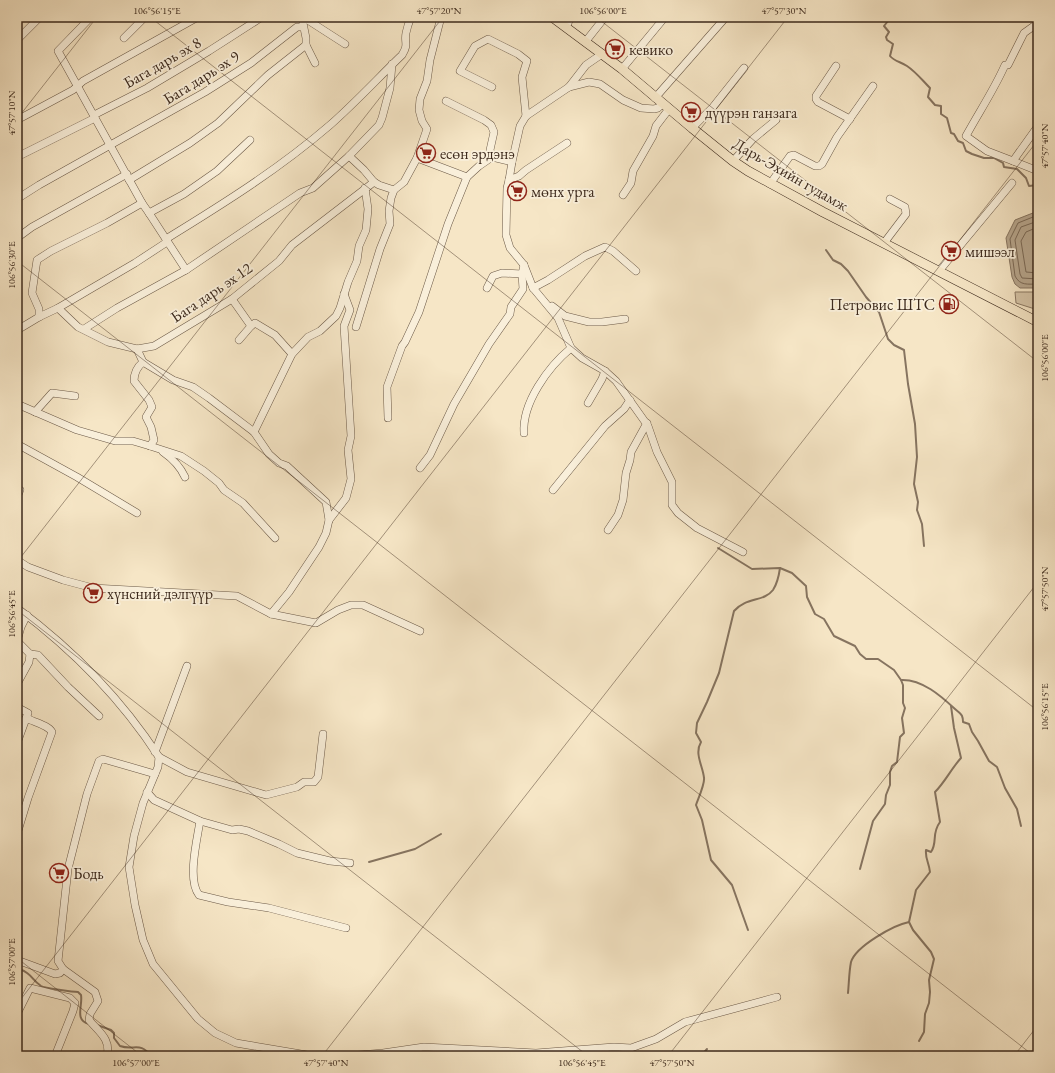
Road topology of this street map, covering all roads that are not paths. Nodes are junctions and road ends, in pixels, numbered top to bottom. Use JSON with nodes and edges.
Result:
{"nodes":[{"id":1,"x":40,"y":17,"type":"edge"},
{"id":2,"x":92,"y":17,"type":"edge"},
{"id":3,"x":145,"y":17,"type":"edge"},
{"id":4,"x":198,"y":17,"type":"edge"},
{"id":5,"x":262,"y":17,"type":"edge"},
{"id":6,"x":302,"y":17,"type":"edge"},
{"id":7,"x":411,"y":17,"type":"edge"},
{"id":8,"x":441,"y":17,"type":"edge"},
{"id":9,"x":552,"y":17,"type":"edge"},
{"id":10,"x":571,"y":17,"type":"edge"},
{"id":11,"x":605,"y":17,"type":"edge"},
{"id":12,"x":666,"y":17,"type":"edge"},
{"id":13,"x":726,"y":17,"type":"edge"},
{"id":14,"x":1038,"y":23,"type":"edge"},
{"id":15,"x":303,"y":27,"type":"junction"},
{"id":16,"x":566,"y":27,"type":"junction"},
{"id":17,"x":124,"y":38,"type":"dead end"},
{"id":18,"x":17,"y":40,"type":"edge"},
{"id":19,"x":586,"y":41,"type":"junction"},
{"id":20,"x":345,"y":44,"type":"dead end"},
{"id":21,"x":306,"y":46,"type":"junction"},
{"id":22,"x":602,"y":54,"type":"junction"},
{"id":23,"x":315,"y":63,"type":"dead end"},
{"id":24,"x":392,"y":64,"type":"junction"},
{"id":25,"x":836,"y":66,"type":"dead end"},
{"id":26,"x":744,"y":68,"type":"dead end"},
{"id":27,"x":622,"y":69,"type":"junction"},
{"id":28,"x":78,"y":86,"type":"junction"},
{"id":29,"x":873,"y":86,"type":"dead end"},
{"id":30,"x":492,"y":87,"type":"dead end"},
{"id":31,"x":569,"y":87,"type":"junction"},
{"id":32,"x":446,"y":101,"type":"dead end"},
{"id":33,"x":662,"y":104,"type":"junction"},
{"id":34,"x":526,"y":116,"type":"junction"},
{"id":35,"x":95,"y":117,"type":"junction"},
{"id":36,"x":850,"y":119,"type":"junction"},
{"id":37,"x":17,"y":120,"type":"edge"},
{"id":38,"x":776,"y":120,"type":"dead end"},
{"id":39,"x":1038,"y":126,"type":"edge"},
{"id":40,"x":692,"y":128,"type":"junction"},
{"id":41,"x":250,"y":140,"type":"dead end"},
{"id":42,"x":567,"y":143,"type":"dead end"},
{"id":43,"x":110,"y":145,"type":"junction"},
{"id":44,"x":349,"y":156,"type":"junction"},
{"id":45,"x":17,"y":157,"type":"edge"},
{"id":46,"x":492,"y":157,"type":"junction"},
{"id":47,"x":417,"y":158,"type":"junction"},
{"id":48,"x":733,"y":161,"type":"junction"},
{"id":49,"x":1013,"y":161,"type":"junction"},
{"id":50,"x":512,"y":162,"type":"junction"},
{"id":51,"x":1038,"y":171,"type":"edge"},
{"id":52,"x":128,"y":177,"type":"junction"},
{"id":53,"x":467,"y":178,"type":"junction"},
{"id":54,"x":509,"y":180,"type":"junction"},
{"id":55,"x":374,"y":182,"type":"junction"},
{"id":56,"x":1012,"y":183,"type":"dead end"},
{"id":57,"x":770,"y":184,"type":"junction"},
{"id":58,"x":365,"y":188,"type":"junction"},
{"id":59,"x":394,"y":190,"type":"junction"},
{"id":60,"x":623,"y":195,"type":"dead end"},
{"id":61,"x":17,"y":199,"type":"edge"},
{"id":62,"x":890,"y":199,"type":"dead end"},
{"id":63,"x":142,"y":203,"type":"junction"},
{"id":64,"x":149,"y":213,"type":"junction"},
{"id":65,"x":17,"y":238,"type":"edge"},
{"id":66,"x":167,"y":241,"type":"junction"},
{"id":67,"x":884,"y":243,"type":"junction"},
{"id":68,"x":524,"y":265,"type":"junction"},
{"id":69,"x":186,"y":270,"type":"junction"},
{"id":70,"x":636,"y":271,"type":"dead end"},
{"id":71,"x":939,"y":271,"type":"junction"},
{"id":72,"x":522,"y":274,"type":"junction"},
{"id":73,"x":487,"y":288,"type":"dead end"},
{"id":74,"x":533,"y":288,"type":"junction"},
{"id":75,"x":344,"y":294,"type":"junction"},
{"id":76,"x":232,"y":298,"type":"junction"},
{"id":77,"x":546,"y":305,"type":"junction"},
{"id":78,"x":58,"y":308,"type":"junction"},
{"id":79,"x":39,"y":317,"type":"junction"},
{"id":80,"x":625,"y":319,"type":"dead end"},
{"id":81,"x":1038,"y":322,"type":"edge"},
{"id":82,"x":251,"y":326,"type":"junction"},
{"id":83,"x":356,"y":327,"type":"dead end"},
{"id":84,"x":17,"y":329,"type":"edge"},
{"id":85,"x":84,"y":329,"type":"junction"},
{"id":86,"x":239,"y":340,"type":"dead end"},
{"id":87,"x":571,"y":348,"type":"junction"},
{"id":88,"x":137,"y":350,"type":"junction"},
{"id":89,"x":292,"y":354,"type":"junction"},
{"id":90,"x":143,"y":362,"type":"junction"},
{"id":91,"x":605,"y":371,"type":"junction"},
{"id":92,"x":75,"y":396,"type":"dead end"},
{"id":93,"x":630,"y":400,"type":"junction"},
{"id":94,"x":588,"y":403,"type":"dead end"},
{"id":95,"x":17,"y":404,"type":"edge"},
{"id":96,"x":35,"y":412,"type":"junction"},
{"id":97,"x":388,"y":418,"type":"dead end"},
{"id":98,"x":646,"y":423,"type":"junction"},
{"id":99,"x":254,"y":432,"type":"junction"},
{"id":100,"x":524,"y":434,"type":"dead end"},
{"id":101,"x":17,"y":444,"type":"edge"},
{"id":102,"x":150,"y":446,"type":"junction"},
{"id":103,"x":160,"y":449,"type":"junction"},
{"id":104,"x":420,"y":468,"type":"dead end"},
{"id":105,"x":185,"y":477,"type":"dead end"},
{"id":106,"x":20,"y":490,"type":"dead end"},
{"id":107,"x":553,"y":490,"type":"dead end"},
{"id":108,"x":17,"y":497,"type":"edge"},
{"id":109,"x":137,"y":513,"type":"dead end"},
{"id":110,"x":329,"y":520,"type":"junction"},
{"id":111,"x":608,"y":530,"type":"dead end"},
{"id":112,"x":275,"y":538,"type":"dead end"},
{"id":113,"x":742,"y":552,"type":"dead end"},
{"id":114,"x":17,"y":560,"type":"edge"},
{"id":115,"x":17,"y":608,"type":"edge"},
{"id":116,"x":271,"y":614,"type":"junction"},
{"id":117,"x":27,"y":615,"type":"junction"},
{"id":118,"x":420,"y":631,"type":"dead end"},
{"id":119,"x":18,"y":645,"type":"edge"},
{"id":120,"x":30,"y":654,"type":"junction"},
{"id":121,"x":187,"y":666,"type":"dead end"},
{"id":122,"x":17,"y":684,"type":"edge"},
{"id":123,"x":17,"y":707,"type":"edge"},
{"id":124,"x":99,"y":716,"type":"dead end"},
{"id":125,"x":26,"y":718,"type":"junction"},
{"id":126,"x":323,"y":734,"type":"dead end"},
{"id":127,"x":17,"y":743,"type":"edge"},
{"id":128,"x":157,"y":754,"type":"junction"},
{"id":129,"x":155,"y":774,"type":"junction"},
{"id":130,"x":147,"y":792,"type":"junction"},
{"id":131,"x":200,"y":821,"type":"junction"},
{"id":132,"x":17,"y":834,"type":"edge"},
{"id":133,"x":350,"y":863,"type":"dead end"},
{"id":134,"x":346,"y":928,"type":"dead end"},
{"id":135,"x":17,"y":960,"type":"edge"},
{"id":136,"x":63,"y":969,"type":"junction"},
{"id":137,"x":777,"y":997,"type":"dead end"},
{"id":138,"x":17,"y":1014,"type":"edge"},
{"id":139,"x":55,"y":1056,"type":"edge"},
{"id":140,"x":107,"y":1056,"type":"edge"},
{"id":141,"x":313,"y":1056,"type":"edge"},
{"id":142,"x":346,"y":1056,"type":"edge"}],
"edges":[{"from":1,"to":18,"type":"street"},
{"from":2,"to":28,"type":"street"},
{"from":3,"to":17,"type":"street"},
{"from":4,"to":28,"type":"street"},
{"from":5,"to":35,"type":"street","name":"Бага дарь эх 8"},
{"from":6,"to":15,"type":"street"},
{"from":6,"to":20,"type":"street"},
{"from":7,"to":24,"type":"street"},
{"from":8,"to":47,"type":"street"},
{"from":9,"to":16,"type":"main road","name":"Дарь-Эхийн гудамж"},
{"from":10,"to":16,"type":"street"},
{"from":11,"to":19,"type":"street"},
{"from":12,"to":27,"type":"street"},
{"from":13,"to":33,"type":"street"},
{"from":14,"to":49,"type":"street"},
{"from":15,"to":21,"type":"street"},
{"from":15,"to":43,"type":"street","name":"Бага дарь эх 9"},
{"from":16,"to":19,"type":"main road","name":"Дарь-Эхийн гудамж"},
{"from":19,"to":22,"type":"main road","name":"Дарь-Эхийн гудамж"},
{"from":21,"to":23,"type":"street"},
{"from":21,"to":52,"type":"street"},
{"from":22,"to":27,"type":"main road","name":"Дарь-Эхийн гудамж"},
{"from":22,"to":31,"type":"street"},
{"from":24,"to":44,"type":"street"},
{"from":24,"to":66,"type":"street"},
{"from":25,"to":36,"type":"street"},
{"from":26,"to":40,"type":"street"},
{"from":27,"to":33,"type":"main road","name":"Дарь-Эхийн гудамж"},
{"from":28,"to":35,"type":"street"},
{"from":28,"to":37,"type":"street"},
{"from":29,"to":36,"type":"street"},
{"from":30,"to":34,"type":"street"},
{"from":31,"to":33,"type":"street"},
{"from":31,"to":34,"type":"street"},
{"from":32,"to":46,"type":"street"},
{"from":33,"to":40,"type":"main road","name":"Дарь-Эхийн гудамж"},
{"from":33,"to":60,"type":"street"},
{"from":34,"to":50,"type":"street"},
{"from":35,"to":43,"type":"street"},
{"from":35,"to":45,"type":"street","name":"Бага дарь эх 8"},
{"from":36,"to":57,"type":"street"},
{"from":38,"to":48,"type":"street"},
{"from":39,"to":49,"type":"street"},
{"from":40,"to":48,"type":"main road","name":"Дарь-Эхийн гудамж"},
{"from":41,"to":64,"type":"street"},
{"from":42,"to":54,"type":"street"},
{"from":43,"to":52,"type":"street"},
{"from":43,"to":61,"type":"street","name":"Бага дарь эх 9"},
{"from":44,"to":55,"type":"street"},
{"from":44,"to":69,"type":"street"},
{"from":46,"to":50,"type":"street"},
{"from":46,"to":53,"type":"street"},
{"from":47,"to":53,"type":"street"},
{"from":47,"to":59,"type":"street"},
{"from":48,"to":57,"type":"main road","name":"Дарь-Эхийн гудамж"},
{"from":49,"to":51,"type":"street"},
{"from":50,"to":54,"type":"street"},
{"from":52,"to":63,"type":"street"},
{"from":52,"to":65,"type":"street"},
{"from":53,"to":97,"type":"street"},
{"from":54,"to":68,"type":"street"},
{"from":55,"to":58,"type":"street","name":"Бага дарь эх 12"},
{"from":55,"to":59,"type":"street"},
{"from":56,"to":71,"type":"street"},
{"from":57,"to":67,"type":"main road","name":"Дарь-Эхийн гудамж"},
{"from":58,"to":75,"type":"street"},
{"from":58,"to":76,"type":"street","name":"Бага дарь эх 12"},
{"from":59,"to":83,"type":"street"},
{"from":62,"to":67,"type":"street"},
{"from":63,"to":64,"type":"street"},
{"from":63,"to":79,"type":"street"},
{"from":64,"to":66,"type":"street"},
{"from":66,"to":69,"type":"street"},
{"from":66,"to":78,"type":"street"},
{"from":67,"to":71,"type":"main road","name":"Дарь-Эхийн гудамж"},
{"from":68,"to":72,"type":"street"},
{"from":68,"to":74,"type":"street"},
{"from":69,"to":85,"type":"street"},
{"from":70,"to":74,"type":"street"},
{"from":71,"to":81,"type":"main road","name":"Дарь-Эхийн гудамж"},
{"from":72,"to":73,"type":"street"},
{"from":72,"to":104,"type":"street"},
{"from":74,"to":77,"type":"street"},
{"from":75,"to":89,"type":"street"},
{"from":75,"to":110,"type":"street"},
{"from":76,"to":82,"type":"street"},
{"from":76,"to":88,"type":"street","name":"Бага дарь эх 12"},
{"from":77,"to":80,"type":"street"},
{"from":77,"to":87,"type":"street"},
{"from":78,"to":79,"type":"street"},
{"from":78,"to":85,"type":"street"},
{"from":79,"to":84,"type":"street"},
{"from":82,"to":86,"type":"street"},
{"from":82,"to":89,"type":"street"},
{"from":85,"to":88,"type":"street"},
{"from":87,"to":91,"type":"street"},
{"from":87,"to":100,"type":"street"},
{"from":88,"to":90,"type":"street"},
{"from":89,"to":99,"type":"street"},
{"from":90,"to":99,"type":"street"},
{"from":90,"to":102,"type":"street"},
{"from":91,"to":93,"type":"street"},
{"from":91,"to":94,"type":"street"},
{"from":92,"to":96,"type":"street"},
{"from":93,"to":98,"type":"street"},
{"from":93,"to":107,"type":"street"},
{"from":95,"to":96,"type":"street"},
{"from":96,"to":102,"type":"street"},
{"from":98,"to":111,"type":"street"},
{"from":98,"to":113,"type":"street"},
{"from":99,"to":110,"type":"street"},
{"from":101,"to":109,"type":"street"},
{"from":102,"to":103,"type":"street"},
{"from":103,"to":105,"type":"street"},
{"from":103,"to":112,"type":"street"},
{"from":106,"to":108,"type":"street"},
{"from":110,"to":116,"type":"street"},
{"from":114,"to":116,"type":"street"},
{"from":115,"to":117,"type":"street"},
{"from":116,"to":118,"type":"street"},
{"from":117,"to":119,"type":"street"},
{"from":117,"to":128,"type":"street"},
{"from":119,"to":120,"type":"street"},
{"from":120,"to":122,"type":"street"},
{"from":120,"to":124,"type":"street"},
{"from":121,"to":128,"type":"street"},
{"from":123,"to":125,"type":"street"},
{"from":125,"to":127,"type":"street"},
{"from":125,"to":132,"type":"street"},
{"from":126,"to":128,"type":"street"},
{"from":128,"to":129,"type":"street"},
{"from":129,"to":130,"type":"street"},
{"from":129,"to":136,"type":"street"},
{"from":130,"to":131,"type":"street"},
{"from":130,"to":141,"type":"street"},
{"from":131,"to":133,"type":"street"},
{"from":131,"to":134,"type":"street"},
{"from":135,"to":136,"type":"street"},
{"from":136,"to":140,"type":"street"},
{"from":137,"to":142,"type":"street"},
{"from":138,"to":139,"type":"street"}]}
